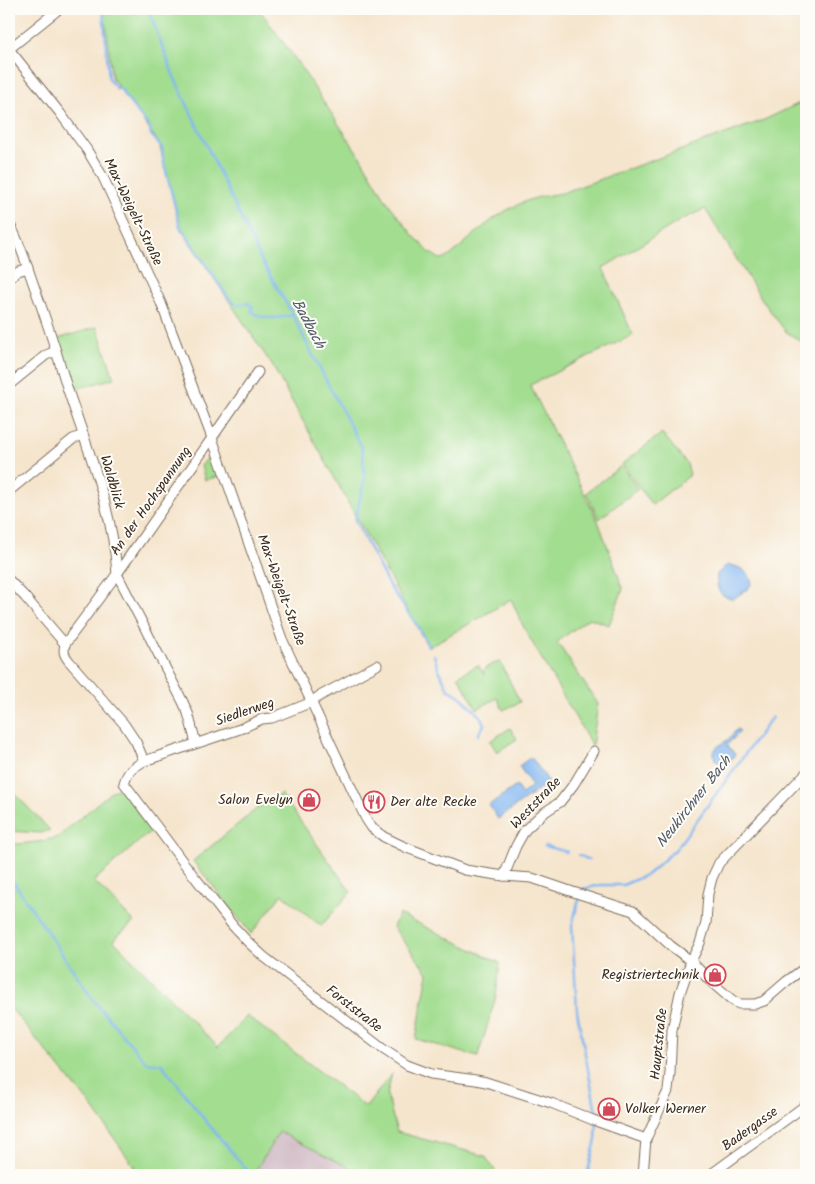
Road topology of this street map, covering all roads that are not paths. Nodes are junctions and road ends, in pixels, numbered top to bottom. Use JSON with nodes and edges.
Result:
{"nodes":[{"id":1,"x":59,"y":9,"type":"edge"},
{"id":2,"x":9,"y":49,"type":"edge"},
{"id":3,"x":9,"y":223,"type":"edge"},
{"id":4,"x":28,"y":268,"type":"junction"},
{"id":5,"x":9,"y":278,"type":"edge"},
{"id":6,"x":56,"y":351,"type":"junction"},
{"id":7,"x":258,"y":372,"type":"dead end"},
{"id":8,"x":9,"y":385,"type":"edge"},
{"id":9,"x":83,"y":435,"type":"junction"},
{"id":10,"x":212,"y":438,"type":"junction"},
{"id":11,"x":9,"y":491,"type":"edge"},
{"id":12,"x":117,"y":574,"type":"junction"},
{"id":13,"x":9,"y":580,"type":"edge"},
{"id":14,"x":65,"y":644,"type":"junction"},
{"id":15,"x":377,"y":665,"type":"dead end"},
{"id":16,"x":312,"y":702,"type":"junction"},
{"id":17,"x":196,"y":743,"type":"junction"},
{"id":18,"x":594,"y":751,"type":"dead end"},
{"id":19,"x":144,"y":761,"type":"junction"},
{"id":20,"x":806,"y":773,"type":"edge"},
{"id":21,"x":124,"y":783,"type":"joint"},
{"id":22,"x":504,"y":876,"type":"junction"},
{"id":23,"x":691,"y":961,"type":"junction"},
{"id":24,"x":806,"y":967,"type":"edge"},
{"id":25,"x":806,"y":1105,"type":"edge"},
{"id":26,"x":646,"y":1139,"type":"junction"},
{"id":27,"x":643,"y":1175,"type":"edge"},
{"id":28,"x":710,"y":1175,"type":"edge"}],
"edges":[{"from":1,"to":2,"type":"street"},
{"from":2,"to":10,"type":"street","name":"Max-Weigelt-Straße"},
{"from":3,"to":4,"type":"street","name":"Waldblick"},
{"from":4,"to":5,"type":"street"},
{"from":4,"to":6,"type":"street","name":"Waldblick"},
{"from":6,"to":8,"type":"street"},
{"from":6,"to":9,"type":"street","name":"Waldblick"},
{"from":7,"to":10,"type":"street","name":"An der Hochspannung"},
{"from":9,"to":11,"type":"street"},
{"from":9,"to":12,"type":"street","name":"Waldblick"},
{"from":10,"to":12,"type":"street","name":"An der Hochspannung"},
{"from":10,"to":16,"type":"street","name":"Max-Weigelt-Straße"},
{"from":12,"to":14,"type":"street","name":"An der Hochspannung"},
{"from":12,"to":17,"type":"street","name":"Waldblick"},
{"from":13,"to":14,"type":"street"},
{"from":14,"to":19,"type":"street"},
{"from":15,"to":16,"type":"street","name":"Siedlerweg"},
{"from":16,"to":17,"type":"street","name":"Siedlerweg"},
{"from":16,"to":22,"type":"street","name":"Max-Weigelt-Straße"},
{"from":17,"to":19,"type":"street","name":"Siedlerweg"},
{"from":18,"to":22,"type":"street","name":"Weststraße"},
{"from":19,"to":21,"type":"street","name":"Siedlerweg"},
{"from":20,"to":23,"type":"street","name":"Hauptstraße"},
{"from":21,"to":26,"type":"street","name":"Forststraße"},
{"from":22,"to":23,"type":"street","name":"Max-Weigelt-Straße"},
{"from":23,"to":24,"type":"street","name":"Max-Weigelt-Straße"},
{"from":23,"to":26,"type":"street","name":"Hauptstraße"},
{"from":25,"to":28,"type":"street","name":"Badergasse"},
{"from":26,"to":27,"type":"street","name":"Hauptstraße"}]}
